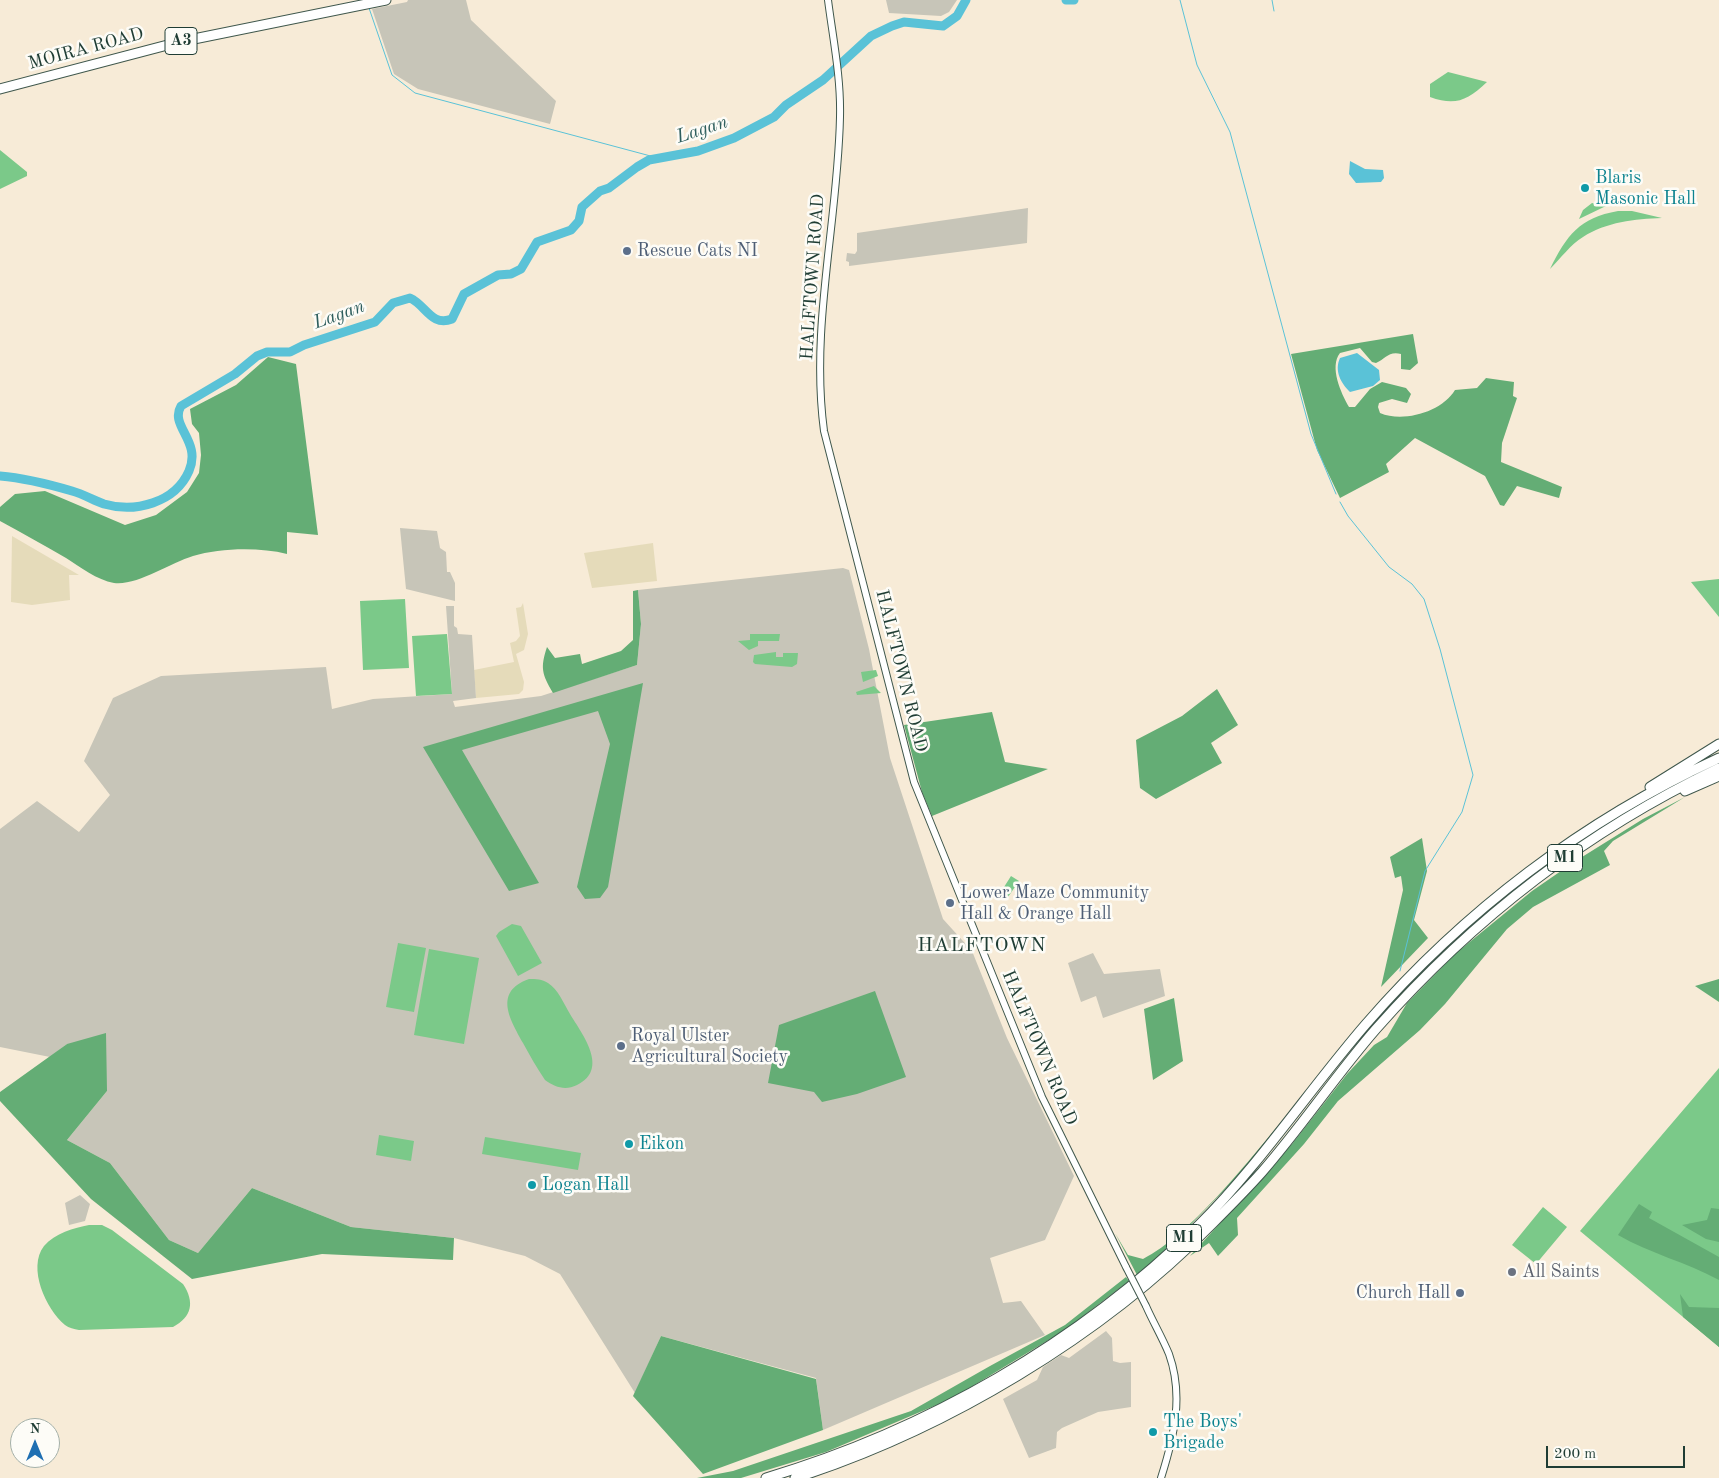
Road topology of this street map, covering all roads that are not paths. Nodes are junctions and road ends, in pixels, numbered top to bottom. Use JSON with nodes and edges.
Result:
{"nodes":[{"id":1,"x":386,"y":0,"type":"edge"},
{"id":2,"x":828,"y":0,"type":"edge"},
{"id":3,"x":0,"y":89,"type":"edge"},
{"id":4,"x":1719,"y":744,"type":"edge"},
{"id":5,"x":1719,"y":758,"type":"edge"},
{"id":6,"x":1719,"y":768,"type":"edge"},
{"id":7,"x":1719,"y":776,"type":"edge"},
{"id":8,"x":1636,"y":802,"type":"junction"},
{"id":9,"x":1628,"y":816,"type":"junction"},
{"id":10,"x":766,"y":1478,"type":"edge"},
{"id":11,"x":795,"y":1478,"type":"edge"},
{"id":12,"x":1161,"y":1478,"type":"edge"}],
"edges":[{"from":1,"to":3,"type":"highway","name":"MOIRA ROAD","number":"A3"},
{"from":2,"to":12,"type":"street","name":"HALFTOWN ROAD","bridge":true},
{"from":4,"to":8,"type":"highway"},
{"from":5,"to":8,"type":"highway","number":"M1"},
{"from":6,"to":9,"type":"highway","number":"M1"},
{"from":7,"to":9,"type":"highway"},
{"from":8,"to":10,"type":"highway","number":"M1"},
{"from":9,"to":11,"type":"highway","number":"M1"}]}
